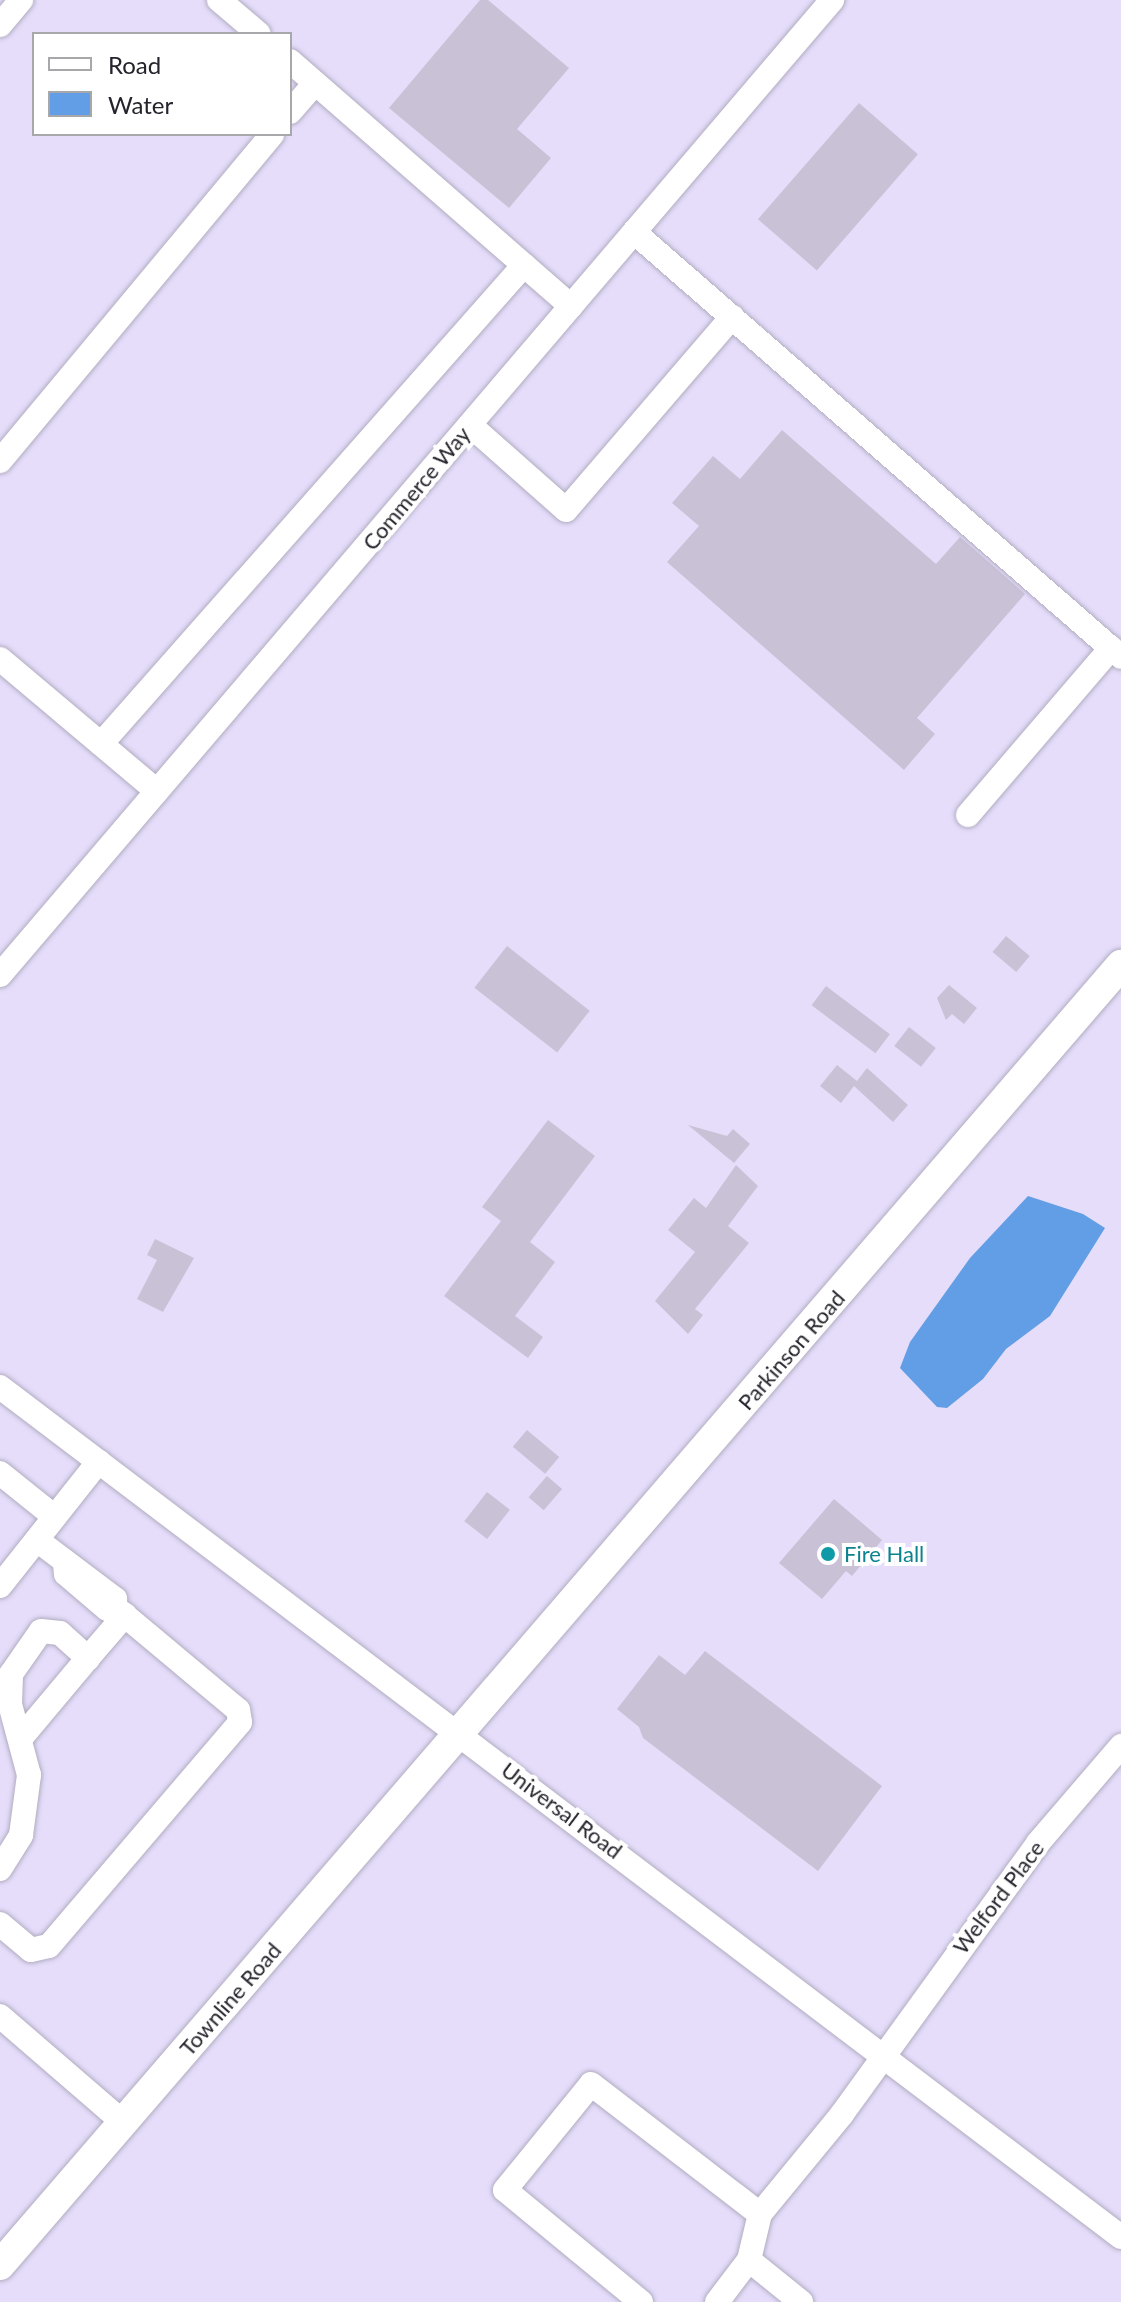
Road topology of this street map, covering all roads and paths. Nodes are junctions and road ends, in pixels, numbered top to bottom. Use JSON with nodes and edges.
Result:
{"nodes":[{"id":1,"x":21,"y":0,"type":"edge"},
{"id":2,"x":219,"y":0,"type":"edge"},
{"id":3,"x":832,"y":0,"type":"edge"},
{"id":4,"x":0,"y":25,"type":"edge"},
{"id":5,"x":257,"y":32,"type":"edge"},
{"id":6,"x":292,"y":63,"type":"edge"},
{"id":7,"x":315,"y":83,"type":"junction"},
{"id":8,"x":292,"y":110,"type":"edge"},
{"id":9,"x":270,"y":136,"type":"edge"},
{"id":10,"x":634,"y":232,"type":"junction"},
{"id":11,"x":524,"y":265,"type":"junction"},
{"id":12,"x":571,"y":306,"type":"junction"},
{"id":13,"x":732,"y":317,"type":"junction"},
{"id":14,"x":470,"y":425,"type":"junction"},
{"id":15,"x":0,"y":461,"type":"edge"},
{"id":16,"x":1116,"y":652,"type":"edge"},
{"id":17,"x":0,"y":659,"type":"edge"},
{"id":18,"x":101,"y":744,"type":"junction"},
{"id":19,"x":157,"y":791,"type":"junction"},
{"id":20,"x":968,"y":815,"type":"dead end"},
{"id":21,"x":1121,"y":965,"type":"edge"},
{"id":22,"x":0,"y":975,"type":"edge"},
{"id":23,"x":0,"y":1387,"type":"edge"},
{"id":24,"x":99,"y":1461,"type":"junction"},
{"id":25,"x":0,"y":1473,"type":"edge"},
{"id":26,"x":55,"y":1517,"type":"junction"},
{"id":27,"x":37,"y":1540,"type":"junction"},
{"id":28,"x":0,"y":1586,"type":"edge"},
{"id":29,"x":120,"y":1611,"type":"junction"},
{"id":30,"x":88,"y":1658,"type":"junction"},
{"id":31,"x":460,"y":1733,"type":"junction"},
{"id":32,"x":20,"y":1739,"type":"junction"},
{"id":33,"x":1121,"y":1746,"type":"edge"},
{"id":34,"x":0,"y":1869,"type":"edge"},
{"id":35,"x":0,"y":1924,"type":"edge"},
{"id":36,"x":0,"y":2016,"type":"edge"},
{"id":37,"x":883,"y":2054,"type":"junction"},
{"id":38,"x":123,"y":2122,"type":"junction"},
{"id":39,"x":760,"y":2214,"type":"junction"},
{"id":40,"x":1121,"y":2237,"type":"edge"},
{"id":41,"x":749,"y":2260,"type":"junction"},
{"id":42,"x":0,"y":2265,"type":"edge"},
{"id":43,"x":641,"y":2302,"type":"edge"},
{"id":44,"x":717,"y":2302,"type":"edge"},
{"id":45,"x":801,"y":2302,"type":"edge"}],
"edges":[{"from":1,"to":4,"type":"street"},
{"from":2,"to":5,"type":"street"},
{"from":3,"to":10,"type":"street","name":"Commerce Way"},
{"from":6,"to":7,"type":"street"},
{"from":7,"to":8,"type":"street"},
{"from":7,"to":11,"type":"street"},
{"from":9,"to":15,"type":"street"},
{"from":10,"to":12,"type":"street","name":"Commerce Way"},
{"from":10,"to":13,"type":"street"},
{"from":11,"to":12,"type":"street"},
{"from":11,"to":18,"type":"street"},
{"from":12,"to":14,"type":"street","name":"Commerce Way"},
{"from":13,"to":14,"type":"street"},
{"from":13,"to":16,"type":"street"},
{"from":14,"to":19,"type":"street","name":"Commerce Way"},
{"from":16,"to":20,"type":"street"},
{"from":17,"to":18,"type":"street"},
{"from":18,"to":19,"type":"street"},
{"from":19,"to":22,"type":"street","name":"Commerce Way"},
{"from":21,"to":31,"type":"main road","name":"Parkinson Road"},
{"from":23,"to":24,"type":"street","name":"Universal Road"},
{"from":24,"to":26,"type":"street"},
{"from":24,"to":31,"type":"street","name":"Universal Road"},
{"from":25,"to":26,"type":"street"},
{"from":26,"to":27,"type":"street"},
{"from":27,"to":28,"type":"street"},
{"from":27,"to":29,"type":"street"},
{"from":29,"to":30,"type":"street"},
{"from":29,"to":35,"type":"street"},
{"from":30,"to":32,"type":"street"},
{"from":30,"to":32,"type":"street"},
{"from":31,"to":37,"type":"street","name":"Universal Road"},
{"from":31,"to":38,"type":"main road","name":"Townline Road"},
{"from":32,"to":34,"type":"street"},
{"from":33,"to":37,"type":"street","name":"Welford Place"},
{"from":36,"to":38,"type":"street"},
{"from":37,"to":39,"type":"street","name":"Welford Place"},
{"from":37,"to":40,"type":"street","name":"Universal Road"},
{"from":38,"to":42,"type":"main road","name":"Townline Road"},
{"from":39,"to":41,"type":"street"},
{"from":39,"to":43,"type":"street"},
{"from":41,"to":44,"type":"street"},
{"from":41,"to":45,"type":"street"}]}
